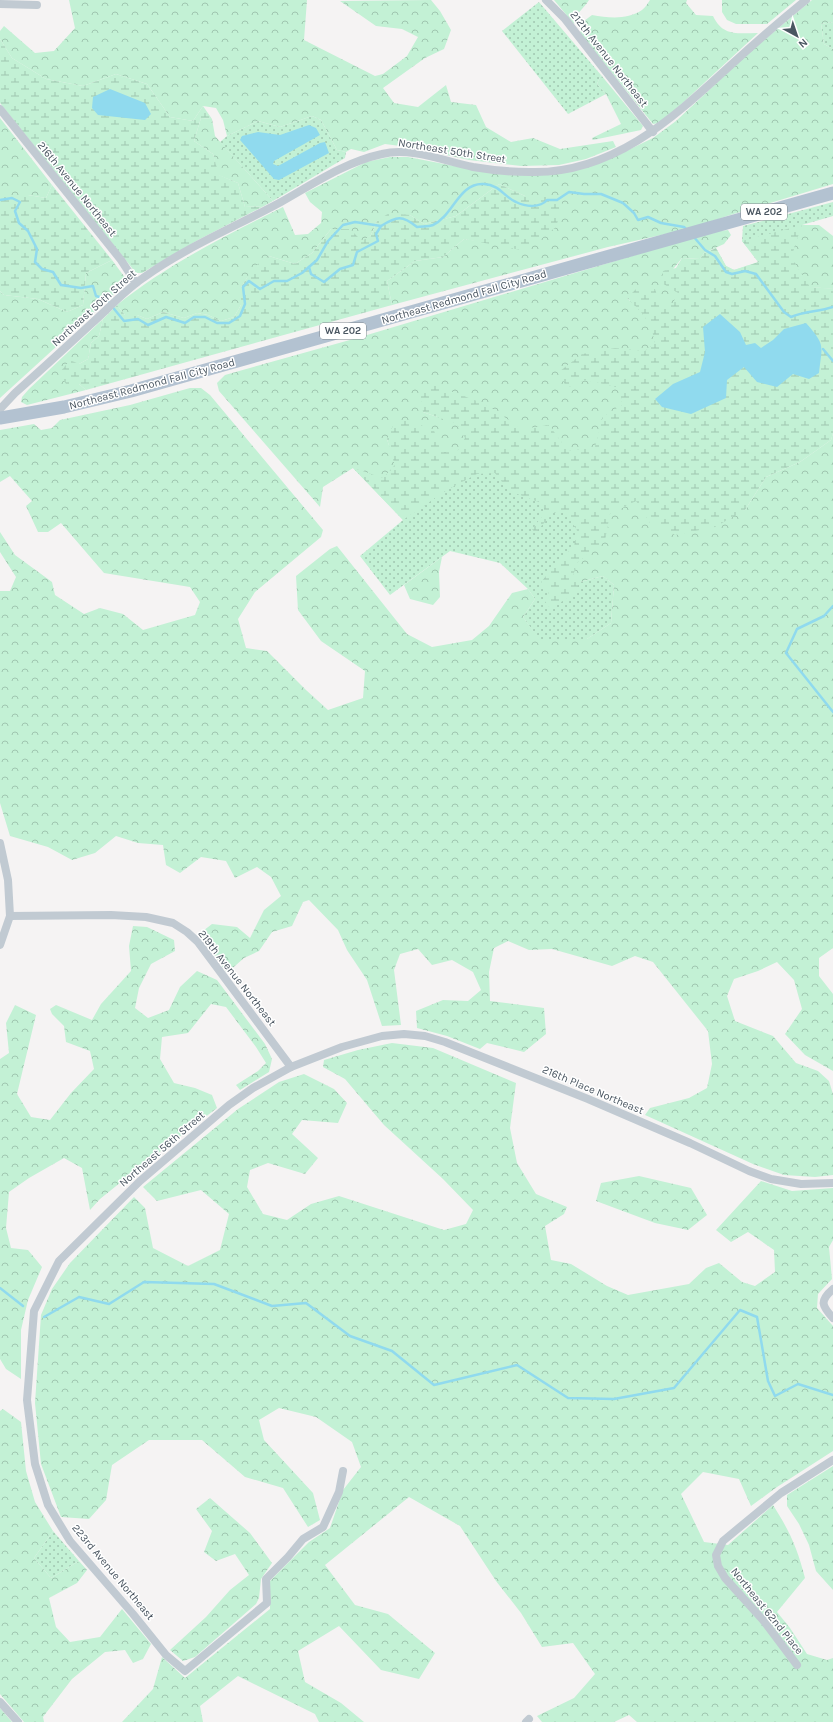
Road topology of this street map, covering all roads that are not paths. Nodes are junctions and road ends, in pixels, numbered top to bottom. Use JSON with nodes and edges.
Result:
{"nodes":[{"id":1,"x":546,"y":0,"type":"edge"},
{"id":2,"x":806,"y":0,"type":"edge"},
{"id":3,"x":0,"y":4,"type":"edge"},
{"id":4,"x":37,"y":5,"type":"dead end"},
{"id":5,"x":0,"y":109,"type":"edge"},
{"id":6,"x":653,"y":132,"type":"junction"},
{"id":7,"x":833,"y":193,"type":"edge"},
{"id":8,"x":136,"y":283,"type":"junction"},
{"id":9,"x":0,"y":409,"type":"edge"},
{"id":10,"x":0,"y":418,"type":"edge"},
{"id":11,"x":0,"y":843,"type":"edge"},
{"id":12,"x":10,"y":916,"type":"junction"},
{"id":13,"x":0,"y":945,"type":"edge"},
{"id":14,"x":342,"y":1047,"type":"joint"},
{"id":15,"x":291,"y":1067,"type":"junction"},
{"id":16,"x":833,"y":1183,"type":"edge"},
{"id":17,"x":833,"y":1289,"type":"edge"},
{"id":18,"x":34,"y":1311,"type":"joint"},
{"id":19,"x":833,"y":1318,"type":"edge"},
{"id":20,"x":833,"y":1460,"type":"edge"},
{"id":21,"x":343,"y":1471,"type":"dead end"},
{"id":22,"x":797,"y":1665,"type":"dead end"},
{"id":23,"x":0,"y":1702,"type":"edge"},
{"id":24,"x":18,"y":1722,"type":"edge"}],
"edges":[{"from":1,"to":6,"type":"street","name":"212th Avenue Northeast"},
{"from":2,"to":6,"type":"street","name":"Northeast 50th Street"},
{"from":3,"to":4,"type":"street"},
{"from":5,"to":8,"type":"street","name":"216th Avenue Northeast"},
{"from":6,"to":8,"type":"street","name":"Northeast 50th Street"},
{"from":7,"to":10,"type":"main road","name":"Northeast Redmond Fall City Road","number":"WA 202"},
{"from":8,"to":9,"type":"street","name":"Northeast 50th Street"},
{"from":11,"to":12,"type":"street"},
{"from":12,"to":13,"type":"street"},
{"from":12,"to":15,"type":"street","name":"219th Avenue Northeast"},
{"from":14,"to":15,"type":"street","name":"Northeast 56th Street"},
{"from":14,"to":16,"type":"street","name":"216th Place Northeast"},
{"from":15,"to":18,"type":"street","name":"Northeast 56th Street"},
{"from":17,"to":19,"type":"street"},
{"from":18,"to":21,"type":"street","name":"223rd Avenue Northeast"},
{"from":20,"to":22,"type":"street","name":"Northeast 62nd Place"},
{"from":23,"to":24,"type":"street"}]}
